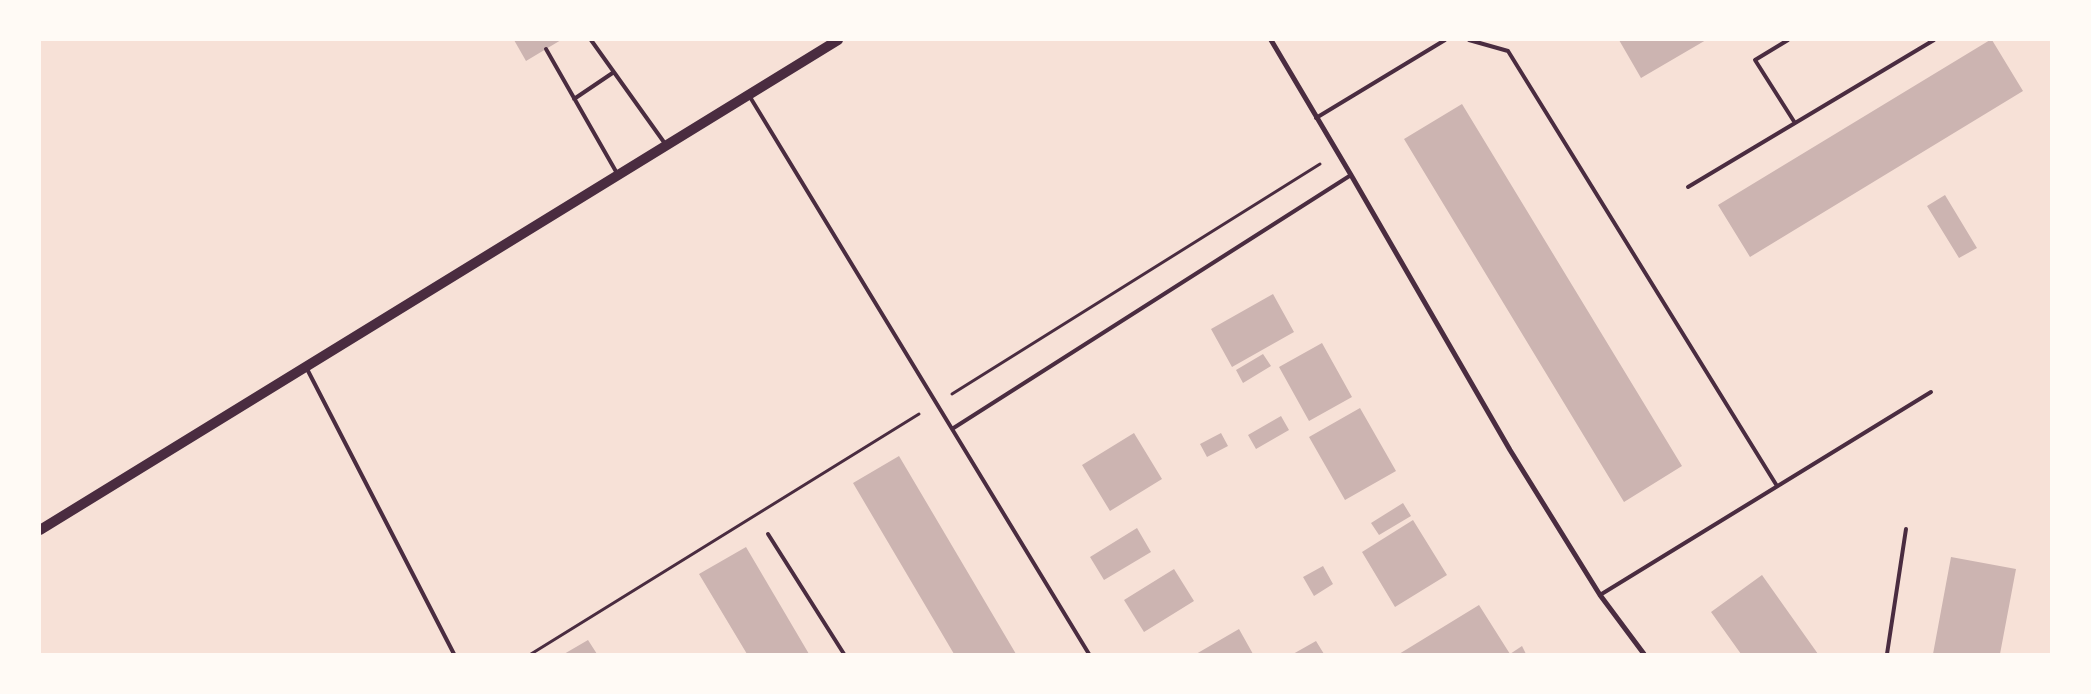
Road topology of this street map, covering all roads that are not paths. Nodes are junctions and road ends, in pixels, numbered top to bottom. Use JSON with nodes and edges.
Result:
{"nodes":[{"id":1,"x":592,"y":40,"type":"edge"},
{"id":2,"x":838,"y":40,"type":"edge"},
{"id":3,"x":1271,"y":40,"type":"edge"},
{"id":4,"x":1445,"y":40,"type":"edge"},
{"id":5,"x":1469,"y":40,"type":"edge"},
{"id":6,"x":1788,"y":40,"type":"edge"},
{"id":7,"x":1934,"y":40,"type":"edge"},
{"id":8,"x":546,"y":49,"type":"dead end"},
{"id":9,"x":614,"y":72,"type":"junction"},
{"id":10,"x":748,"y":95,"type":"junction"},
{"id":11,"x":574,"y":99,"type":"junction"},
{"id":12,"x":1316,"y":118,"type":"junction"},
{"id":13,"x":1795,"y":123,"type":"junction"},
{"id":14,"x":666,"y":145,"type":"junction"},
{"id":15,"x":618,"y":175,"type":"junction"},
{"id":16,"x":1351,"y":175,"type":"junction"},
{"id":17,"x":1688,"y":186,"type":"dead end"},
{"id":18,"x":306,"y":367,"type":"junction"},
{"id":19,"x":1931,"y":392,"type":"dead end"},
{"id":20,"x":952,"y":429,"type":"junction"},
{"id":21,"x":1777,"y":486,"type":"junction"},
{"id":22,"x":1906,"y":529,"type":"dead end"},
{"id":23,"x":40,"y":530,"type":"edge"},
{"id":24,"x":768,"y":534,"type":"dead end"},
{"id":25,"x":1600,"y":595,"type":"junction"},
{"id":26,"x":454,"y":654,"type":"edge"},
{"id":27,"x":844,"y":654,"type":"edge"},
{"id":28,"x":1088,"y":654,"type":"edge"},
{"id":29,"x":1644,"y":654,"type":"edge"},
{"id":30,"x":1887,"y":654,"type":"edge"}],
"edges":[{"from":1,"to":9,"type":"lane"},
{"from":2,"to":10,"type":"main road"},
{"from":3,"to":12,"type":"street"},
{"from":4,"to":12,"type":"lane"},
{"from":5,"to":21,"type":"lane"},
{"from":6,"to":13,"type":"lane"},
{"from":7,"to":13,"type":"lane"},
{"from":8,"to":11,"type":"lane"},
{"from":9,"to":11,"type":"lane"},
{"from":9,"to":14,"type":"lane"},
{"from":10,"to":14,"type":"main road"},
{"from":10,"to":20,"type":"lane"},
{"from":11,"to":15,"type":"lane"},
{"from":12,"to":16,"type":"street"},
{"from":13,"to":17,"type":"lane"},
{"from":14,"to":15,"type":"main road"},
{"from":15,"to":18,"type":"main road"},
{"from":16,"to":20,"type":"lane"},
{"from":16,"to":25,"type":"street"},
{"from":18,"to":23,"type":"main road"},
{"from":18,"to":26,"type":"lane"},
{"from":19,"to":21,"type":"lane"},
{"from":20,"to":28,"type":"lane"},
{"from":21,"to":25,"type":"lane"},
{"from":22,"to":30,"type":"lane"},
{"from":24,"to":27,"type":"lane"},
{"from":25,"to":29,"type":"street"}]}
